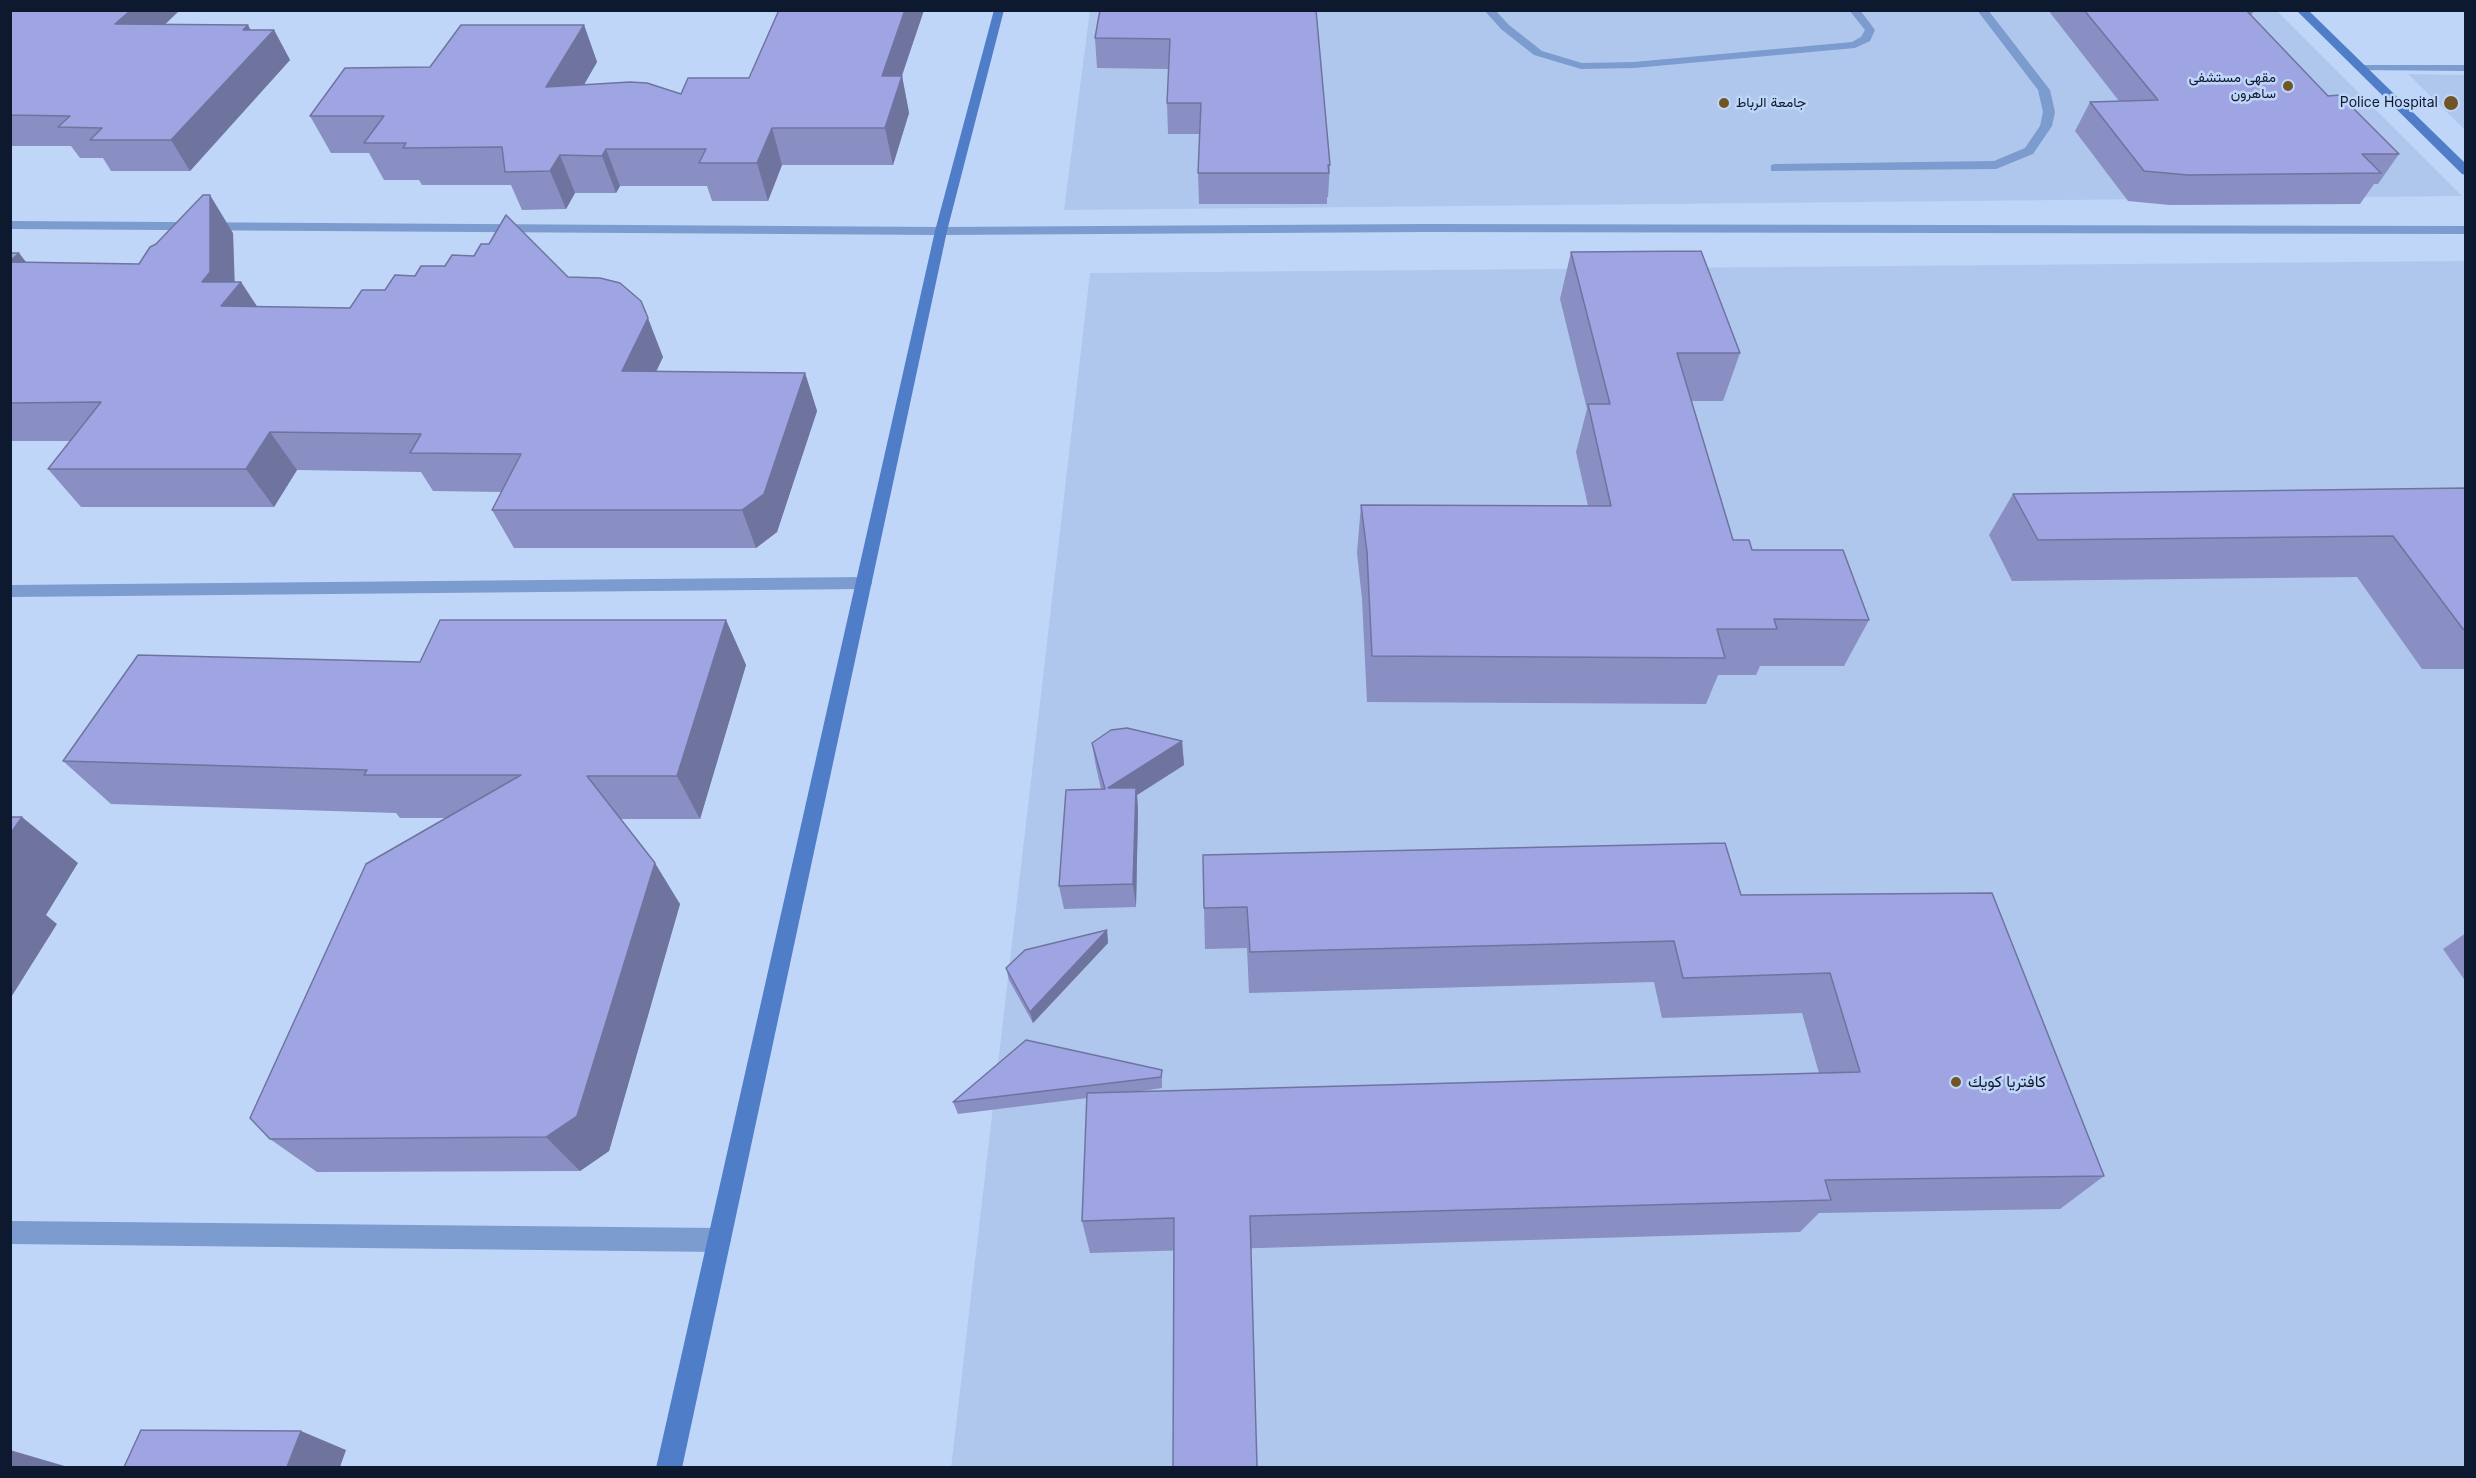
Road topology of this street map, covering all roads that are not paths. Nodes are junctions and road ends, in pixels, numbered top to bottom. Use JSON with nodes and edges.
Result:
{"nodes":[{"id":1,"x":999,"y":10,"type":"edge"},
{"id":2,"x":1489,"y":10,"type":"edge"},
{"id":3,"x":1854,"y":10,"type":"edge"},
{"id":4,"x":1982,"y":10,"type":"edge"},
{"id":5,"x":2301,"y":10,"type":"edge"},
{"id":6,"x":2361,"y":68,"type":"junction"},
{"id":7,"x":2466,"y":68,"type":"edge"},
{"id":8,"x":1775,"y":168,"type":"dead end"},
{"id":9,"x":2466,"y":171,"type":"edge"},
{"id":10,"x":10,"y":225,"type":"edge"},
{"id":11,"x":2466,"y":230,"type":"edge"},
{"id":12,"x":941,"y":231,"type":"junction"},
{"id":13,"x":864,"y":583,"type":"junction"},
{"id":14,"x":10,"y":591,"type":"edge"},
{"id":15,"x":10,"y":1232,"type":"edge"},
{"id":16,"x":719,"y":1240,"type":"junction"},
{"id":17,"x":669,"y":1467,"type":"edge"}],
"edges":[{"from":1,"to":12,"type":"street"},
{"from":2,"to":3,"type":"street"},
{"from":4,"to":8,"type":"street"},
{"from":5,"to":6,"type":"street"},
{"from":6,"to":7,"type":"street"},
{"from":6,"to":9,"type":"street"},
{"from":10,"to":12,"type":"street"},
{"from":11,"to":12,"type":"street"},
{"from":12,"to":13,"type":"street"},
{"from":13,"to":14,"type":"street"},
{"from":13,"to":16,"type":"street"},
{"from":15,"to":16,"type":"street"},
{"from":16,"to":17,"type":"street"}]}
